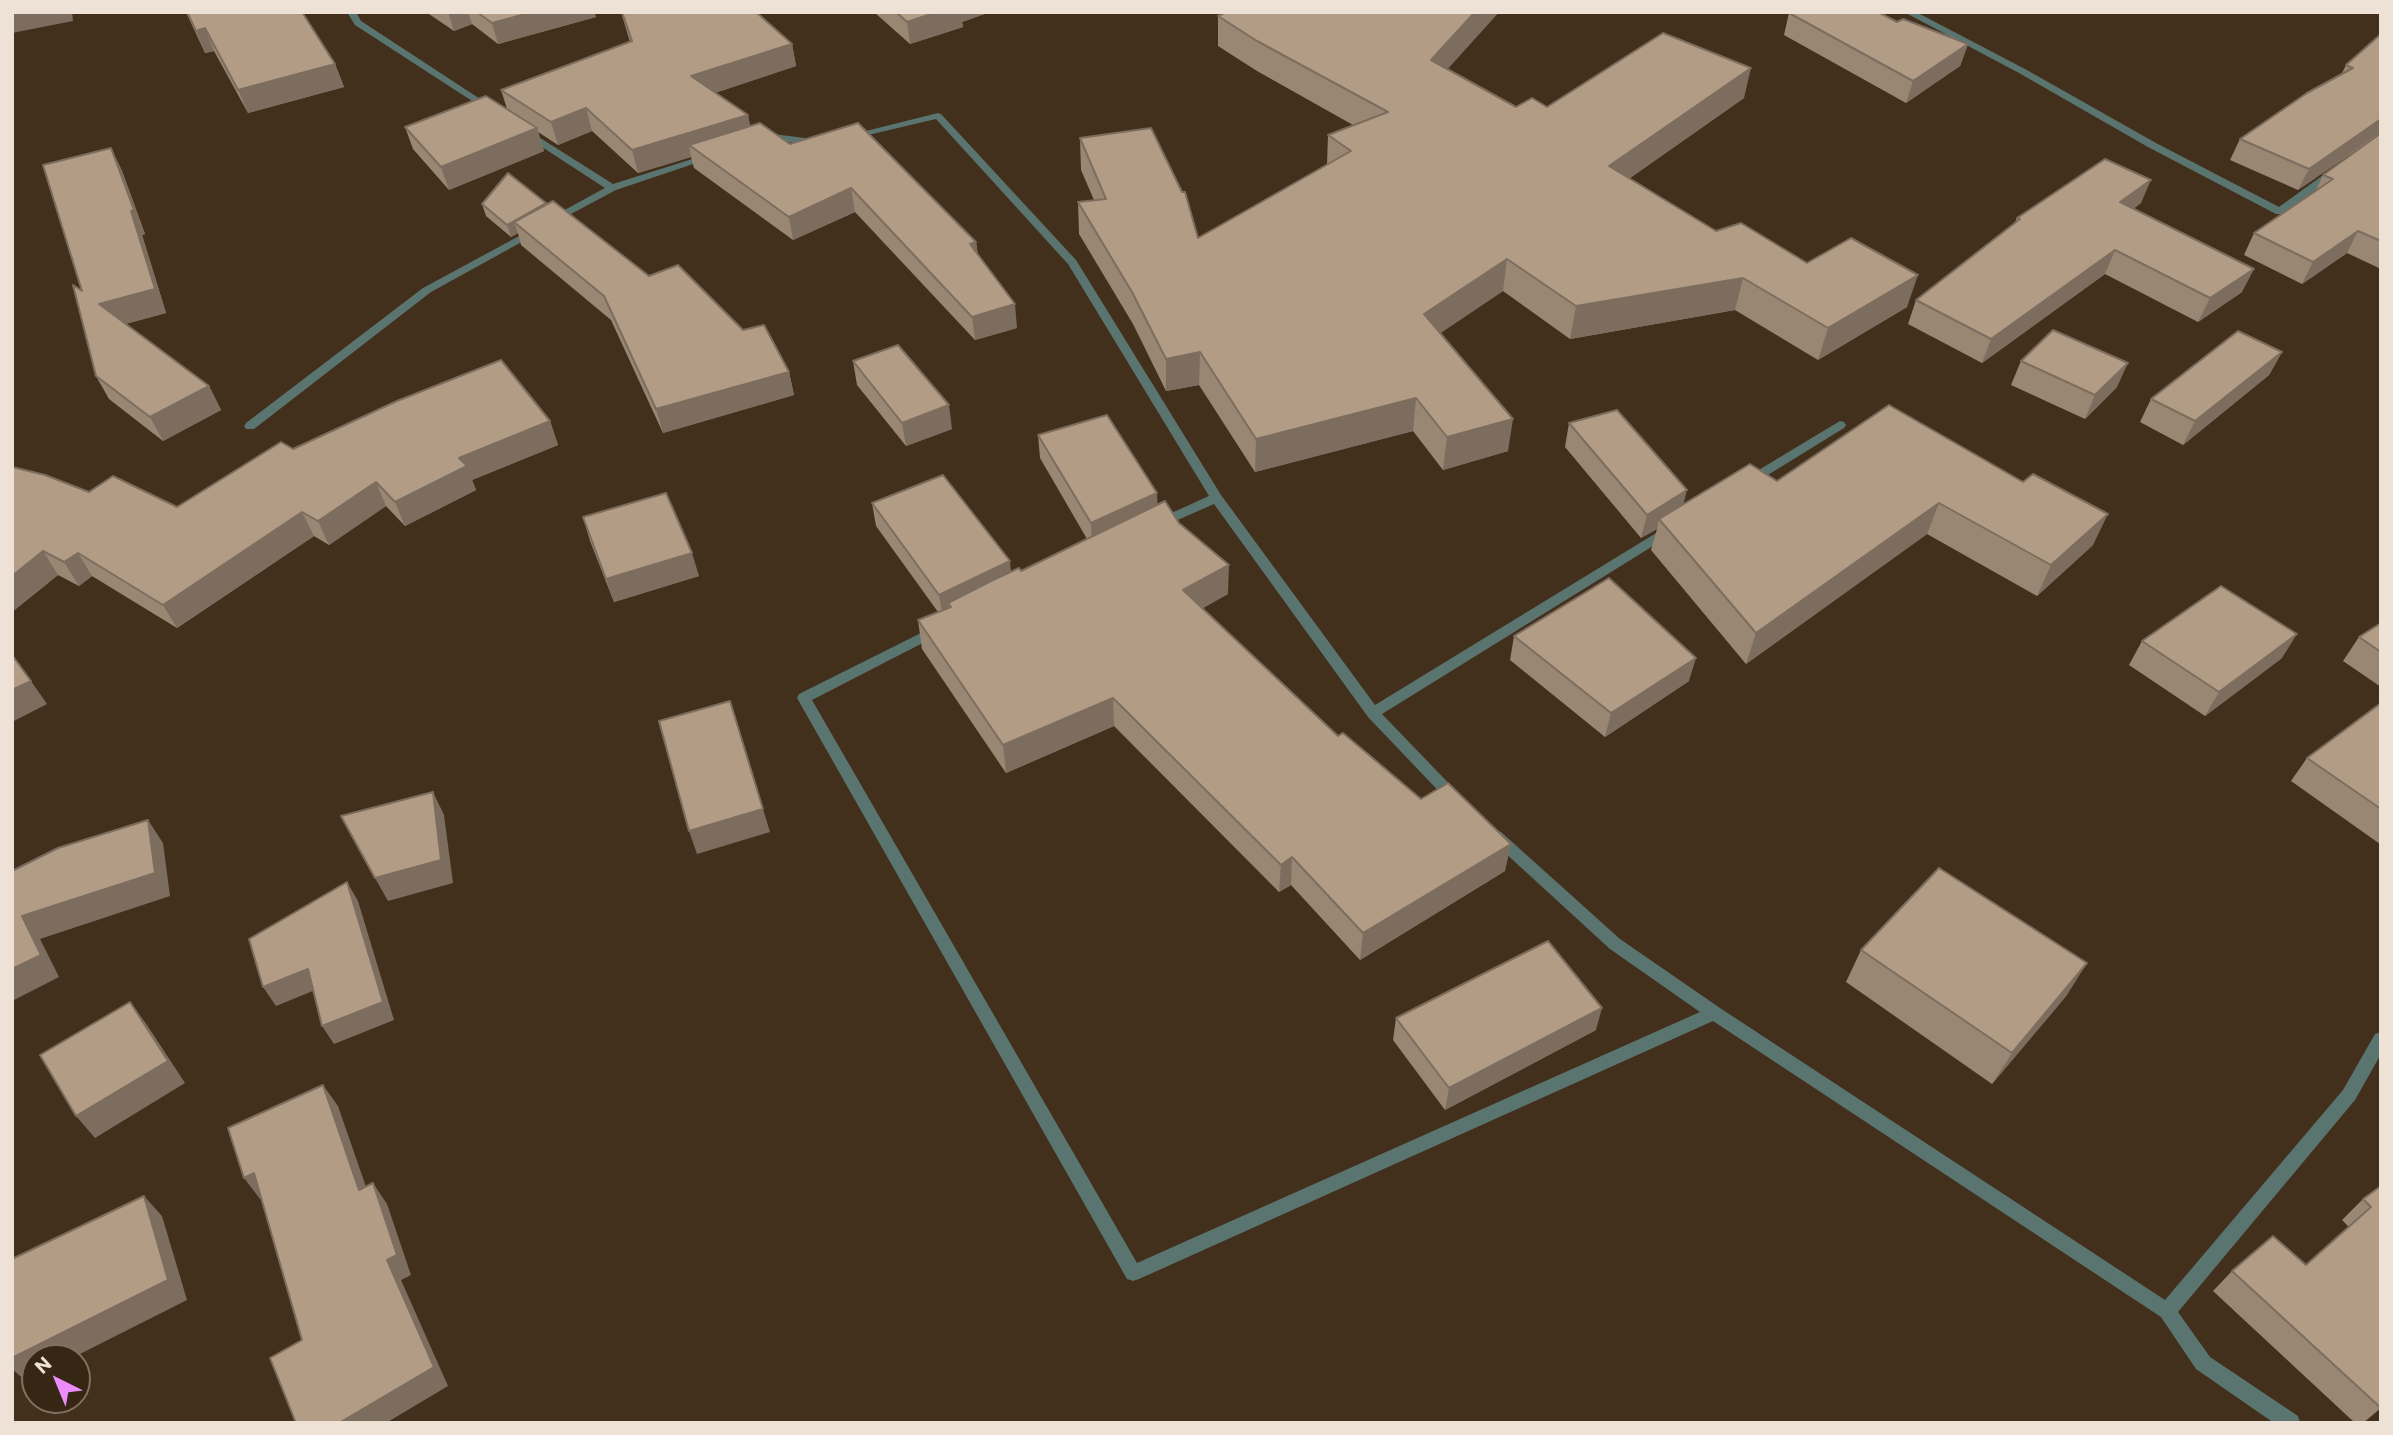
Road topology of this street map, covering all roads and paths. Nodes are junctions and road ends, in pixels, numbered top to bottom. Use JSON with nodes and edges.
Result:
{"nodes":[{"id":1,"x":351,"y":12,"type":"edge"},
{"id":2,"x":1908,"y":12,"type":"edge"},
{"id":3,"x":748,"y":145,"type":"edge"},
{"id":4,"x":724,"y":152,"type":"edge"},
{"id":5,"x":2341,"y":167,"type":"edge"},
{"id":6,"x":612,"y":188,"type":"junction"},
{"id":7,"x":1840,"y":425,"type":"dead end"},
{"id":8,"x":250,"y":426,"type":"dead end"},
{"id":9,"x":1735,"y":489,"type":"edge"},
{"id":10,"x":1216,"y":498,"type":"junction"},
{"id":11,"x":1677,"y":526,"type":"edge"},
{"id":12,"x":1144,"y":531,"type":"edge"},
{"id":13,"x":951,"y":623,"type":"edge"},
{"id":14,"x":1373,"y":713,"type":"junction"},
{"id":15,"x":1462,"y":806,"type":"edge"},
{"id":16,"x":1482,"y":824,"type":"edge"},
{"id":17,"x":1714,"y":1013,"type":"junction"},
{"id":18,"x":2381,"y":1039,"type":"edge"},
{"id":19,"x":2167,"y":1311,"type":"junction"},
{"id":20,"x":2291,"y":1423,"type":"edge"}],
"edges":[{"from":1,"to":6,"type":"street"},
{"from":2,"to":5,"type":"street"},
{"from":3,"to":10,"type":"street"},
{"from":4,"to":6,"type":"street"},
{"from":6,"to":8,"type":"street"},
{"from":7,"to":9,"type":"street"},
{"from":10,"to":12,"type":"street"},
{"from":10,"to":14,"type":"street"},
{"from":11,"to":14,"type":"street"},
{"from":13,"to":17,"type":"street"},
{"from":14,"to":15,"type":"street"},
{"from":16,"to":17,"type":"street"},
{"from":17,"to":19,"type":"street"},
{"from":18,"to":19,"type":"street"},
{"from":19,"to":20,"type":"street"}]}
